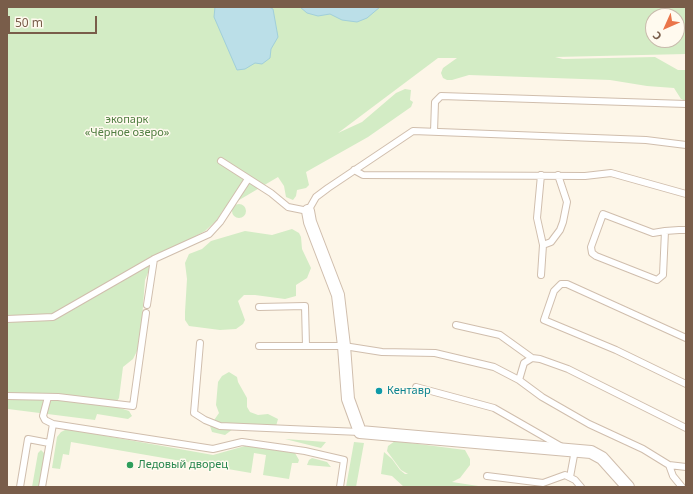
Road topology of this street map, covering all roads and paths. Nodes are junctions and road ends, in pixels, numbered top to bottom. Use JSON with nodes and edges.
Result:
{"nodes":[{"id":1,"x":686,"y":104,"type":"edge"},
{"id":2,"x":434,"y":132,"type":"junction"},
{"id":3,"x":686,"y":146,"type":"edge"},
{"id":4,"x":221,"y":161,"type":"dead end"},
{"id":5,"x":354,"y":170,"type":"junction"},
{"id":6,"x":541,"y":175,"type":"junction"},
{"id":7,"x":558,"y":175,"type":"junction"},
{"id":8,"x":248,"y":179,"type":"junction"},
{"id":9,"x":686,"y":194,"type":"edge"},
{"id":10,"x":308,"y":211,"type":"junction"},
{"id":11,"x":686,"y":230,"type":"edge"},
{"id":12,"x":665,"y":231,"type":"junction"},
{"id":13,"x":543,"y":245,"type":"junction"},
{"id":14,"x":154,"y":259,"type":"junction"},
{"id":15,"x":541,"y":275,"type":"dead end"},
{"id":16,"x":147,"y":305,"type":"dead end"},
{"id":17,"x":259,"y":306,"type":"dead end"},
{"id":18,"x":146,"y":313,"type":"dead end"},
{"id":19,"x":7,"y":319,"type":"edge"},
{"id":20,"x":456,"y":325,"type":"dead end"},
{"id":21,"x":686,"y":338,"type":"edge"},
{"id":22,"x":200,"y":343,"type":"dead end"},
{"id":23,"x":259,"y":346,"type":"dead end"},
{"id":24,"x":306,"y":346,"type":"junction"},
{"id":25,"x":344,"y":346,"type":"junction"},
{"id":26,"x":532,"y":358,"type":"junction"},
{"id":27,"x":519,"y":380,"type":"junction"},
{"id":28,"x":686,"y":384,"type":"edge"},
{"id":29,"x":416,"y":387,"type":"dead end"},
{"id":30,"x":7,"y":396,"type":"edge"},
{"id":31,"x":48,"y":397,"type":"junction"},
{"id":32,"x":53,"y":424,"type":"junction"},
{"id":33,"x":686,"y":428,"type":"edge"},
{"id":34,"x":360,"y":432,"type":"junction"},
{"id":35,"x":49,"y":442,"type":"junction"},
{"id":36,"x":571,"y":450,"type":"junction"},
{"id":37,"x":669,"y":465,"type":"junction"},
{"id":38,"x":686,"y":467,"type":"edge"},
{"id":39,"x":487,"y":476,"type":"dead end"},
{"id":40,"x":570,"y":477,"type":"junction"},
{"id":41,"x":20,"y":487,"type":"edge"},
{"id":42,"x":42,"y":487,"type":"edge"},
{"id":43,"x":340,"y":487,"type":"edge"},
{"id":44,"x":581,"y":487,"type":"edge"},
{"id":45,"x":628,"y":487,"type":"edge"},
{"id":46,"x":682,"y":487,"type":"edge"}],
"edges":[{"from":1,"to":2,"type":"lane"},
{"from":2,"to":3,"type":"lane"},
{"from":2,"to":5,"type":"lane"},
{"from":4,"to":8,"type":"lane"},
{"from":5,"to":6,"type":"lane"},
{"from":5,"to":10,"type":"lane"},
{"from":6,"to":7,"type":"lane"},
{"from":6,"to":13,"type":"lane"},
{"from":7,"to":9,"type":"lane"},
{"from":7,"to":13,"type":"lane"},
{"from":8,"to":10,"type":"lane"},
{"from":8,"to":14,"type":"lane"},
{"from":10,"to":25,"type":"street"},
{"from":11,"to":12,"type":"lane"},
{"from":12,"to":12,"type":"lane"},
{"from":13,"to":15,"type":"lane"},
{"from":14,"to":16,"type":"lane"},
{"from":14,"to":19,"type":"lane"},
{"from":17,"to":24,"type":"lane"},
{"from":18,"to":31,"type":"lane"},
{"from":20,"to":26,"type":"lane"},
{"from":21,"to":28,"type":"lane"},
{"from":22,"to":34,"type":"lane"},
{"from":23,"to":24,"type":"lane"},
{"from":24,"to":25,"type":"lane"},
{"from":25,"to":27,"type":"lane"},
{"from":25,"to":34,"type":"street"},
{"from":26,"to":27,"type":"lane"},
{"from":26,"to":33,"type":"lane"},
{"from":27,"to":37,"type":"lane"},
{"from":29,"to":36,"type":"lane"},
{"from":30,"to":31,"type":"lane"},
{"from":31,"to":32,"type":"lane"},
{"from":32,"to":35,"type":"lane"},
{"from":32,"to":43,"type":"lane"},
{"from":34,"to":36,"type":"street"},
{"from":35,"to":41,"type":"lane"},
{"from":35,"to":42,"type":"lane"},
{"from":36,"to":40,"type":"lane"},
{"from":36,"to":45,"type":"street"},
{"from":37,"to":38,"type":"lane"},
{"from":37,"to":46,"type":"lane"},
{"from":39,"to":40,"type":"lane"},
{"from":40,"to":44,"type":"lane"}]}
